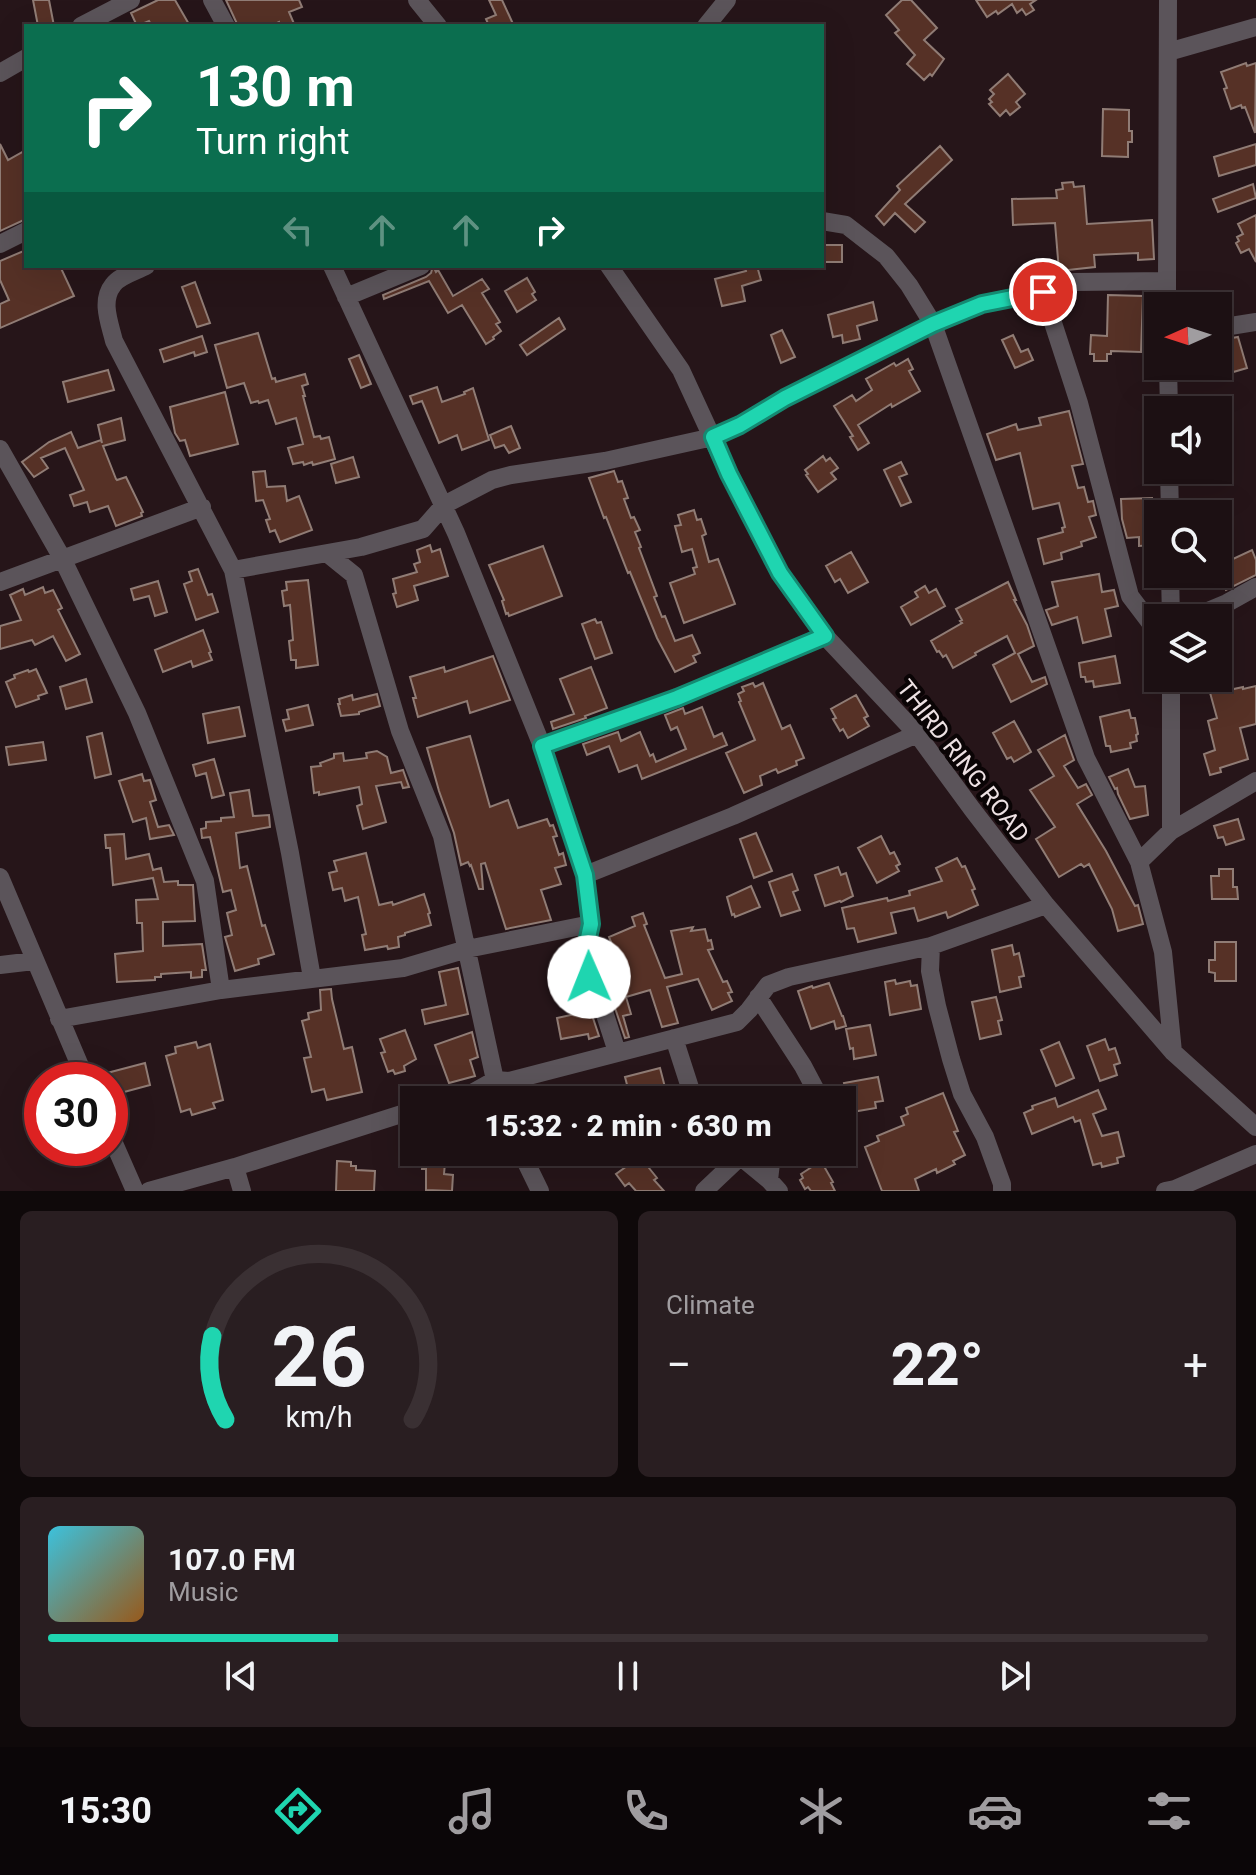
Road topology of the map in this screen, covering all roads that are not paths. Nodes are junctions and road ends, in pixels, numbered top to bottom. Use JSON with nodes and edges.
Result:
{"nodes":[{"id":1,"x":131,"y":0,"type":"edge"},
{"id":2,"x":212,"y":0,"type":"edge"},
{"id":3,"x":417,"y":0,"type":"edge"},
{"id":4,"x":727,"y":0,"type":"edge"},
{"id":5,"x":1168,"y":0,"type":"edge"},
{"id":6,"x":88,"y":24,"type":"edge"},
{"id":7,"x":225,"y":24,"type":"edge"},
{"id":8,"x":436,"y":24,"type":"edge"},
{"id":9,"x":708,"y":24,"type":"edge"},
{"id":10,"x":1256,"y":27,"type":"edge"},
{"id":11,"x":1168,"y":52,"type":"junction"},
{"id":12,"x":24,"y":59,"type":"edge"},
{"id":13,"x":0,"y":73,"type":"edge"},
{"id":14,"x":824,"y":221,"type":"edge"},
{"id":15,"x":24,"y":232,"type":"edge"},
{"id":16,"x":0,"y":244,"type":"edge"},
{"id":17,"x":142,"y":268,"type":"edge"},
{"id":18,"x":333,"y":268,"type":"edge"},
{"id":19,"x":416,"y":268,"type":"edge"},
{"id":20,"x":610,"y":268,"type":"edge"},
{"id":21,"x":1167,"y":281,"type":"junction"},
{"id":22,"x":1043,"y":292,"type":"junction"},
{"id":23,"x":1167,"y":292,"type":"edge"},
{"id":24,"x":346,"y":297,"type":"junction"},
{"id":25,"x":1256,"y":322,"type":"edge"},
{"id":26,"x":933,"y":324,"type":"junction"},
{"id":27,"x":1232,"y":326,"type":"edge"},
{"id":28,"x":713,"y":437,"type":"junction"},
{"id":29,"x":0,"y":449,"type":"edge"},
{"id":30,"x":444,"y":505,"type":"junction"},
{"id":31,"x":202,"y":507,"type":"junction"},
{"id":32,"x":423,"y":529,"type":"junction"},
{"id":33,"x":456,"y":533,"type":"junction"},
{"id":34,"x":361,"y":547,"type":"junction"},
{"id":35,"x":328,"y":554,"type":"junction"},
{"id":36,"x":62,"y":558,"type":"junction"},
{"id":37,"x":233,"y":570,"type":"junction"},
{"id":38,"x":354,"y":575,"type":"junction"},
{"id":39,"x":0,"y":582,"type":"edge"},
{"id":40,"x":1256,"y":587,"type":"edge"},
{"id":41,"x":1225,"y":604,"type":"edge"},
{"id":42,"x":1144,"y":614,"type":"edge"},
{"id":43,"x":825,"y":636,"type":"junction"},
{"id":44,"x":1171,"y":692,"type":"edge"},
{"id":45,"x":917,"y":734,"type":"junction"},
{"id":46,"x":542,"y":746,"type":"junction"},
{"id":47,"x":1256,"y":781,"type":"edge"},
{"id":48,"x":1171,"y":831,"type":"junction"},
{"id":49,"x":1139,"y":862,"type":"junction"},
{"id":50,"x":585,"y":875,"type":"junction"},
{"id":51,"x":0,"y":877,"type":"edge"},
{"id":52,"x":1046,"y":905,"type":"junction"},
{"id":53,"x":591,"y":924,"type":"junction"},
{"id":54,"x":931,"y":946,"type":"junction"},
{"id":55,"x":467,"y":949,"type":"junction"},
{"id":56,"x":34,"y":961,"type":"junction"},
{"id":57,"x":0,"y":965,"type":"edge"},
{"id":58,"x":312,"y":978,"type":"junction"},
{"id":59,"x":221,"y":990,"type":"junction"},
{"id":60,"x":758,"y":997,"type":"junction"},
{"id":61,"x":59,"y":1019,"type":"junction"},
{"id":62,"x":674,"y":1038,"type":"junction"},
{"id":63,"x":617,"y":1052,"type":"junction"},
{"id":64,"x":1173,"y":1052,"type":"junction"},
{"id":65,"x":78,"y":1062,"type":"edge"},
{"id":66,"x":502,"y":1081,"type":"junction"},
{"id":67,"x":490,"y":1086,"type":"edge"},
{"id":68,"x":505,"y":1086,"type":"edge"},
{"id":69,"x":689,"y":1086,"type":"edge"},
{"id":70,"x":814,"y":1086,"type":"edge"},
{"id":71,"x":400,"y":1114,"type":"edge"},
{"id":72,"x":1256,"y":1127,"type":"edge"},
{"id":73,"x":1256,"y":1154,"type":"edge"},
{"id":74,"x":124,"y":1166,"type":"edge"},
{"id":75,"x":528,"y":1166,"type":"edge"},
{"id":76,"x":726,"y":1166,"type":"edge"},
{"id":77,"x":751,"y":1166,"type":"edge"},
{"id":78,"x":771,"y":1166,"type":"edge"},
{"id":79,"x":235,"y":1167,"type":"junction"},
{"id":80,"x":774,"y":1186,"type":"edge"},
{"id":81,"x":1171,"y":1190,"type":"edge"},
{"id":82,"x":135,"y":1191,"type":"edge"},
{"id":83,"x":149,"y":1191,"type":"edge"},
{"id":84,"x":242,"y":1191,"type":"edge"},
{"id":85,"x":540,"y":1191,"type":"edge"},
{"id":86,"x":704,"y":1191,"type":"edge"},
{"id":87,"x":1002,"y":1191,"type":"edge"}],
"edges":[{"from":1,"to":6,"type":"street"},
{"from":2,"to":7,"type":"street"},
{"from":3,"to":8,"type":"street"},
{"from":4,"to":9,"type":"street"},
{"from":5,"to":11,"type":"street"},
{"from":10,"to":11,"type":"street"},
{"from":11,"to":21,"type":"street"},
{"from":12,"to":13,"type":"street"},
{"from":14,"to":26,"type":"street"},
{"from":15,"to":16,"type":"street"},
{"from":17,"to":31,"type":"street"},
{"from":18,"to":24,"type":"street"},
{"from":19,"to":24,"type":"street"},
{"from":20,"to":28,"type":"street","name":"THIRD RING ROAD"},
{"from":21,"to":22,"type":"street"},
{"from":21,"to":23,"type":"street"},
{"from":22,"to":26,"type":"street"},
{"from":22,"to":42,"type":"street"},
{"from":24,"to":30,"type":"street"},
{"from":25,"to":27,"type":"street"},
{"from":26,"to":28,"type":"street"},
{"from":26,"to":49,"type":"street"},
{"from":28,"to":30,"type":"street"},
{"from":28,"to":43,"type":"street","name":"THIRD RING ROAD"},
{"from":29,"to":36,"type":"street"},
{"from":30,"to":32,"type":"street"},
{"from":30,"to":33,"type":"street"},
{"from":31,"to":36,"type":"street"},
{"from":31,"to":37,"type":"street"},
{"from":32,"to":33,"type":"street"},
{"from":32,"to":34,"type":"street"},
{"from":33,"to":46,"type":"street"},
{"from":34,"to":35,"type":"street"},
{"from":34,"to":38,"type":"street"},
{"from":35,"to":37,"type":"street"},
{"from":35,"to":38,"type":"street"},
{"from":36,"to":39,"type":"street"},
{"from":36,"to":59,"type":"street"},
{"from":37,"to":58,"type":"street"},
{"from":38,"to":55,"type":"street"},
{"from":40,"to":41,"type":"street"},
{"from":43,"to":45,"type":"street","name":"THIRD RING ROAD"},
{"from":43,"to":46,"type":"street"},
{"from":44,"to":48,"type":"street"},
{"from":45,"to":50,"type":"street"},
{"from":45,"to":52,"type":"street","name":"THIRD RING ROAD"},
{"from":46,"to":50,"type":"street"},
{"from":47,"to":48,"type":"street"},
{"from":48,"to":49,"type":"street"},
{"from":49,"to":64,"type":"street"},
{"from":50,"to":53,"type":"street"},
{"from":51,"to":56,"type":"street"},
{"from":52,"to":54,"type":"street"},
{"from":52,"to":64,"type":"street","name":"THIRD RING ROAD"},
{"from":53,"to":55,"type":"street"},
{"from":53,"to":63,"type":"street"},
{"from":54,"to":60,"type":"street"},
{"from":54,"to":87,"type":"street"},
{"from":55,"to":58,"type":"street"},
{"from":55,"to":66,"type":"street"},
{"from":56,"to":57,"type":"street"},
{"from":56,"to":61,"type":"street"},
{"from":58,"to":59,"type":"street"},
{"from":59,"to":61,"type":"street"},
{"from":60,"to":62,"type":"street"},
{"from":60,"to":70,"type":"street"},
{"from":61,"to":65,"type":"street"},
{"from":62,"to":63,"type":"street"},
{"from":62,"to":69,"type":"street"},
{"from":63,"to":66,"type":"street"},
{"from":64,"to":72,"type":"street","name":"THIRD RING ROAD"},
{"from":66,"to":67,"type":"street"},
{"from":66,"to":68,"type":"street"},
{"from":71,"to":79,"type":"street"},
{"from":73,"to":81,"type":"street"},
{"from":74,"to":82,"type":"street"},
{"from":75,"to":85,"type":"street"},
{"from":76,"to":86,"type":"street"},
{"from":77,"to":80,"type":"street"},
{"from":78,"to":80,"type":"street"},
{"from":79,"to":83,"type":"street"},
{"from":79,"to":84,"type":"street"}]}
